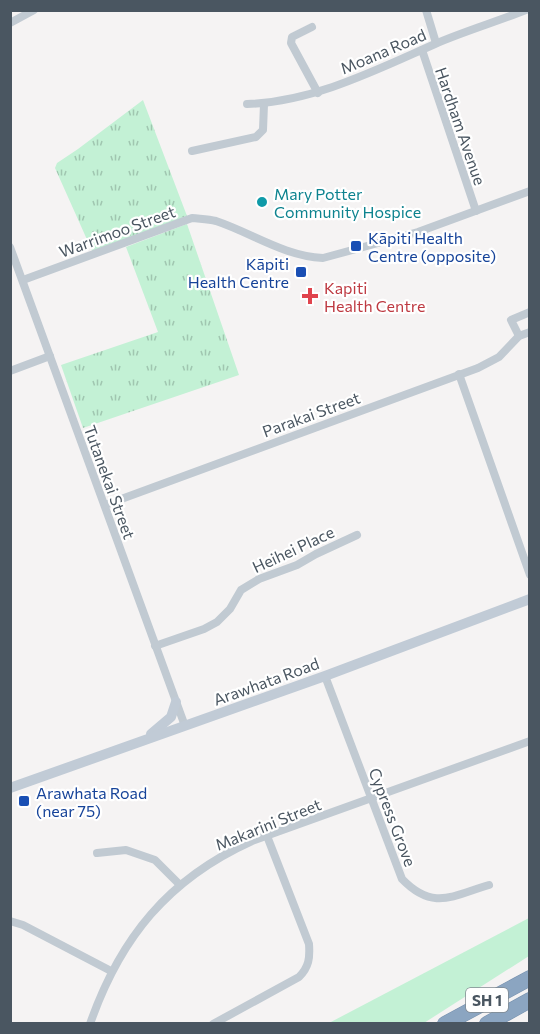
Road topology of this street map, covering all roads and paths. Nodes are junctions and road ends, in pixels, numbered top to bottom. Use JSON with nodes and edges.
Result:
{"nodes":[{"id":1,"x":34,"y":10,"type":"edge"},
{"id":2,"x":426,"y":10,"type":"edge"},
{"id":3,"x":526,"y":10,"type":"edge"},
{"id":4,"x":10,"y":23,"type":"edge"},
{"id":5,"x":312,"y":27,"type":"dead end"},
{"id":6,"x":436,"y":44,"type":"junction"},
{"id":7,"x":422,"y":50,"type":"junction"},
{"id":8,"x":318,"y":93,"type":"junction"},
{"id":9,"x":247,"y":104,"type":"dead end"},
{"id":10,"x":264,"y":104,"type":"junction"},
{"id":11,"x":192,"y":151,"type":"dead end"},
{"id":12,"x":530,"y":191,"type":"edge"},
{"id":13,"x":476,"y":211,"type":"junction"},
{"id":14,"x":10,"y":247,"type":"edge"},
{"id":15,"x":22,"y":280,"type":"junction"},
{"id":16,"x":530,"y":312,"type":"edge"},
{"id":17,"x":530,"y":332,"type":"edge"},
{"id":18,"x":519,"y":336,"type":"junction"},
{"id":19,"x":50,"y":356,"type":"junction"},
{"id":20,"x":10,"y":371,"type":"edge"},
{"id":21,"x":459,"y":374,"type":"junction"},
{"id":22,"x":105,"y":505,"type":"junction"},
{"id":23,"x":357,"y":535,"type":"dead end"},
{"id":24,"x":530,"y":575,"type":"edge"},
{"id":25,"x":530,"y":599,"type":"edge"},
{"id":26,"x":155,"y":646,"type":"junction"},
{"id":27,"x":325,"y":676,"type":"junction"},
{"id":28,"x":176,"y":702,"type":"junction"},
{"id":29,"x":185,"y":726,"type":"junction"},
{"id":30,"x":146,"y":738,"type":"junction"},
{"id":31,"x":530,"y":741,"type":"edge"},
{"id":32,"x":10,"y":788,"type":"edge"},
{"id":33,"x":372,"y":797,"type":"junction"},
{"id":34,"x":267,"y":836,"type":"junction"},
{"id":35,"x":97,"y":853,"type":"dead end"},
{"id":36,"x":180,"y":885,"type":"junction"},
{"id":37,"x":489,"y":885,"type":"dead end"},
{"id":38,"x":10,"y":921,"type":"edge"},
{"id":39,"x":530,"y":969,"type":"edge"},
{"id":40,"x":111,"y":971,"type":"junction"},
{"id":41,"x":530,"y":978,"type":"edge"},
{"id":42,"x":530,"y":1000,"type":"edge"},
{"id":43,"x":530,"y":1005,"type":"edge"},
{"id":44,"x":448,"y":1021,"type":"edge"},
{"id":45,"x":90,"y":1023,"type":"edge"},
{"id":46,"x":213,"y":1023,"type":"edge"},
{"id":47,"x":487,"y":1023,"type":"edge"},
{"id":48,"x":493,"y":1023,"type":"edge"}],
"edges":[{"from":1,"to":4,"type":"street"},
{"from":2,"to":6,"type":"street"},
{"from":3,"to":6,"type":"street","name":"Moana Road"},
{"from":5,"to":8,"type":"street"},
{"from":6,"to":7,"type":"street","name":"Moana Road"},
{"from":7,"to":8,"type":"street","name":"Moana Road"},
{"from":7,"to":13,"type":"street","name":"Hardham Avenue"},
{"from":8,"to":10,"type":"street","name":"Moana Road"},
{"from":9,"to":10,"type":"street","name":"Moana Road"},
{"from":10,"to":11,"type":"street"},
{"from":12,"to":13,"type":"street","name":"Warrimoo Street"},
{"from":13,"to":15,"type":"street","name":"Warrimoo Street"},
{"from":14,"to":15,"type":"street","name":"Tutanekai Street"},
{"from":15,"to":19,"type":"street","name":"Tutanekai Street"},
{"from":16,"to":18,"type":"street"},
{"from":17,"to":18,"type":"street","name":"Parakai Street"},
{"from":18,"to":21,"type":"street","name":"Parakai Street"},
{"from":19,"to":20,"type":"street"},
{"from":19,"to":22,"type":"street","name":"Tutanekai Street"},
{"from":21,"to":22,"type":"street","name":"Parakai Street"},
{"from":21,"to":24,"type":"street"},
{"from":22,"to":26,"type":"street","name":"Tutanekai Street"},
{"from":23,"to":26,"type":"street","name":"Heihei Place"},
{"from":25,"to":27,"type":"main road","name":"Arawhata Road"},
{"from":26,"to":28,"type":"street","name":"Tutanekai Street"},
{"from":27,"to":29,"type":"main road","name":"Arawhata Road"},
{"from":27,"to":33,"type":"street","name":"Cypress Grove"},
{"from":28,"to":29,"type":"street","name":"Tutanekai Street"},
{"from":28,"to":30,"type":"main road"},
{"from":29,"to":30,"type":"main road","name":"Arawhata Road"},
{"from":30,"to":32,"type":"main road","name":"Arawhata Road"},
{"from":31,"to":33,"type":"street","name":"Makarini Street"},
{"from":33,"to":34,"type":"street","name":"Makarini Street"},
{"from":33,"to":37,"type":"street","name":"Cypress Grove"},
{"from":34,"to":36,"type":"street","name":"Makarini Street"},
{"from":34,"to":46,"type":"street"},
{"from":35,"to":36,"type":"street"},
{"from":36,"to":40,"type":"street","name":"Makarini Street"},
{"from":38,"to":40,"type":"street"},
{"from":39,"to":44,"type":"highway"},
{"from":40,"to":45,"type":"street","name":"Makarini Street"},
{"from":41,"to":44,"type":"highway","number":"SH 1"},
{"from":42,"to":47,"type":"highway","number":"SH 1"},
{"from":43,"to":48,"type":"highway"}]}
